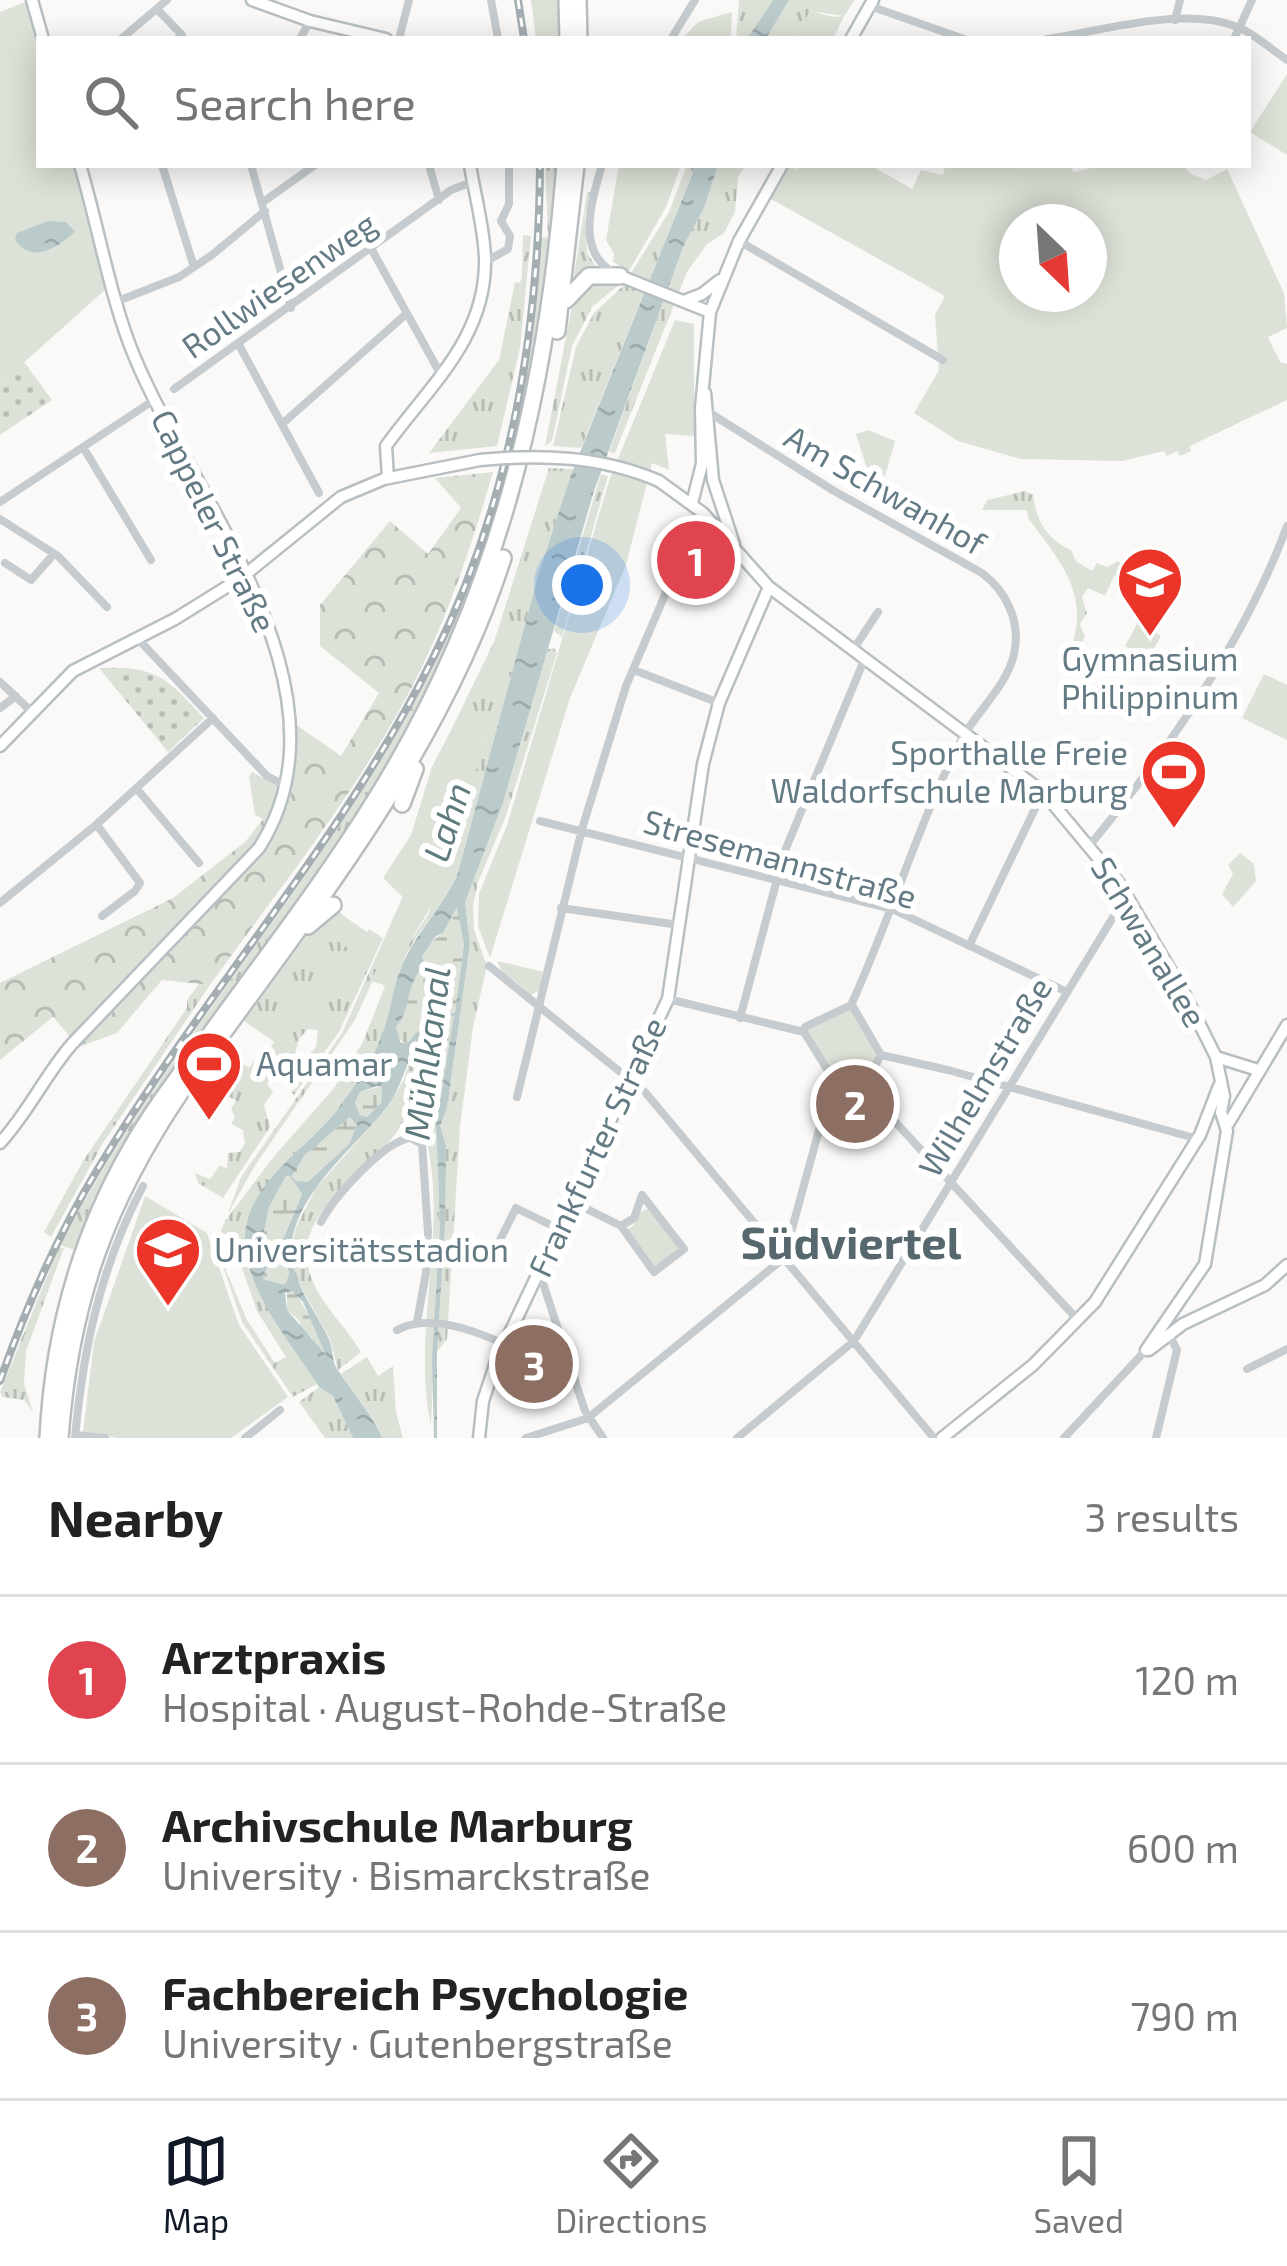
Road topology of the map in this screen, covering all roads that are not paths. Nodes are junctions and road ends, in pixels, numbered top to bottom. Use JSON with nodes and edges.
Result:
{"nodes":[{"id":1,"x":32,"y":0,"type":"edge"},
{"id":2,"x":167,"y":0,"type":"edge"},
{"id":3,"x":252,"y":0,"type":"edge"},
{"id":4,"x":409,"y":0,"type":"edge"},
{"id":5,"x":491,"y":0,"type":"edge"},
{"id":6,"x":567,"y":0,"type":"edge"},
{"id":7,"x":578,"y":0,"type":"edge"},
{"id":8,"x":695,"y":0,"type":"edge"},
{"id":9,"x":1180,"y":0,"type":"edge"},
{"id":10,"x":1252,"y":0,"type":"edge"},
{"id":11,"x":872,"y":3,"type":"edge"},
{"id":12,"x":157,"y":9,"type":"junction"},
{"id":13,"x":1175,"y":20,"type":"junction"},
{"id":14,"x":310,"y":21,"type":"junction"},
{"id":15,"x":1238,"y":27,"type":"junction"},
{"id":16,"x":42,"y":36,"type":"edge"},
{"id":17,"x":125,"y":36,"type":"edge"},
{"id":18,"x":181,"y":36,"type":"edge"},
{"id":19,"x":302,"y":36,"type":"edge"},
{"id":20,"x":373,"y":36,"type":"edge"},
{"id":21,"x":400,"y":36,"type":"edge"},
{"id":22,"x":497,"y":36,"type":"edge"},
{"id":23,"x":568,"y":36,"type":"edge"},
{"id":24,"x":579,"y":36,"type":"edge"},
{"id":25,"x":673,"y":36,"type":"edge"},
{"id":26,"x":853,"y":36,"type":"edge"},
{"id":27,"x":956,"y":36,"type":"edge"},
{"id":28,"x":1068,"y":36,"type":"edge"},
{"id":29,"x":1235,"y":36,"type":"edge"},
{"id":30,"x":1287,"y":60,"type":"edge"},
{"id":31,"x":81,"y":168,"type":"edge"},
{"id":32,"x":163,"y":168,"type":"edge"},
{"id":33,"x":252,"y":168,"type":"edge"},
{"id":34,"x":311,"y":168,"type":"edge"},
{"id":35,"x":430,"y":168,"type":"edge"},
{"id":36,"x":471,"y":168,"type":"edge"},
{"id":37,"x":509,"y":168,"type":"edge"},
{"id":38,"x":565,"y":168,"type":"edge"},
{"id":39,"x":576,"y":168,"type":"edge"},
{"id":40,"x":602,"y":168,"type":"edge"},
{"id":41,"x":780,"y":168,"type":"edge"},
{"id":42,"x":473,"y":182,"type":"junction"},
{"id":43,"x":439,"y":200,"type":"junction"},
{"id":44,"x":264,"y":207,"type":"junction"},
{"id":45,"x":503,"y":223,"type":"junction"},
{"id":46,"x":481,"y":224,"type":"junction"},
{"id":47,"x":739,"y":242,"type":"junction"},
{"id":48,"x":372,"y":250,"type":"junction"},
{"id":49,"x":485,"y":262,"type":"junction"},
{"id":50,"x":194,"y":267,"type":"junction"},
{"id":51,"x":610,"y":273,"type":"junction"},
{"id":52,"x":722,"y":278,"type":"junction"},
{"id":53,"x":118,"y":302,"type":"junction"},
{"id":54,"x":680,"y":302,"type":"junction"},
{"id":55,"x":561,"y":307,"type":"junction"},
{"id":56,"x":291,"y":308,"type":"junction"},
{"id":57,"x":710,"y":312,"type":"junction"},
{"id":58,"x":405,"y":315,"type":"junction"},
{"id":59,"x":239,"y":344,"type":"junction"},
{"id":60,"x":943,"y":360,"type":"dead end"},
{"id":61,"x":442,"y":376,"type":"junction"},
{"id":62,"x":174,"y":389,"type":"dead end"},
{"id":63,"x":704,"y":390,"type":"junction"},
{"id":64,"x":155,"y":399,"type":"junction"},
{"id":65,"x":710,"y":413,"type":"junction"},
{"id":66,"x":282,"y":424,"type":"junction"},
{"id":67,"x":729,"y":428,"type":"junction"},
{"id":68,"x":711,"y":442,"type":"junction"},
{"id":69,"x":83,"y":447,"type":"junction"},
{"id":70,"x":701,"y":472,"type":"junction"},
{"id":71,"x":388,"y":478,"type":"junction"},
{"id":72,"x":713,"y":480,"type":"junction"},
{"id":73,"x":664,"y":484,"type":"junction"},
{"id":74,"x":319,"y":494,"type":"dead end"},
{"id":75,"x":0,"y":502,"type":"edge"},
{"id":76,"x":692,"y":503,"type":"junction"},
{"id":77,"x":0,"y":519,"type":"edge"},
{"id":78,"x":1287,"y":526,"type":"edge"},
{"id":79,"x":736,"y":551,"type":"junction"},
{"id":80,"x":53,"y":555,"type":"junction"},
{"id":81,"x":151,"y":560,"type":"dead end"},
{"id":82,"x":5,"y":563,"type":"dead end"},
{"id":83,"x":248,"y":574,"type":"junction"},
{"id":84,"x":670,"y":583,"type":"dead end"},
{"id":85,"x":770,"y":587,"type":"junction"},
{"id":86,"x":107,"y":608,"type":"dead end"},
{"id":87,"x":878,"y":612,"type":"dead end"},
{"id":88,"x":139,"y":639,"type":"junction"},
{"id":89,"x":853,"y":650,"type":"junction"},
{"id":90,"x":865,"y":658,"type":"junction"},
{"id":91,"x":634,"y":670,"type":"junction"},
{"id":92,"x":0,"y":682,"type":"edge"},
{"id":93,"x":16,"y":696,"type":"junction"},
{"id":94,"x":719,"y":703,"type":"junction"},
{"id":95,"x":0,"y":709,"type":"edge"},
{"id":96,"x":32,"y":712,"type":"junction"},
{"id":97,"x":213,"y":718,"type":"junction"},
{"id":98,"x":966,"y":732,"type":"junction"},
{"id":99,"x":428,"y":733,"type":"junction"},
{"id":100,"x":0,"y":746,"type":"edge"},
{"id":101,"x":137,"y":789,"type":"junction"},
{"id":102,"x":283,"y":790,"type":"junction"},
{"id":103,"x":1043,"y":792,"type":"junction"},
{"id":104,"x":402,"y":804,"type":"dead end"},
{"id":105,"x":540,"y":821,"type":"dead end"},
{"id":106,"x":97,"y":824,"type":"junction"},
{"id":107,"x":582,"y":829,"type":"junction"},
{"id":108,"x":1090,"y":845,"type":"junction"},
{"id":109,"x":686,"y":855,"type":"junction"},
{"id":110,"x":200,"y":863,"type":"dead end"},
{"id":111,"x":777,"y":879,"type":"junction"},
{"id":112,"x":1125,"y":892,"type":"junction"},
{"id":113,"x":0,"y":903,"type":"edge"},
{"id":114,"x":333,"y":905,"type":"dead end"},
{"id":115,"x":562,"y":908,"type":"junction"},
{"id":116,"x":892,"y":908,"type":"junction"},
{"id":117,"x":102,"y":916,"type":"dead end"},
{"id":118,"x":679,"y":926,"type":"junction"},
{"id":119,"x":292,"y":939,"type":"junction"},
{"id":120,"x":969,"y":946,"type":"junction"},
{"id":121,"x":489,"y":966,"type":"dead end"},
{"id":122,"x":1066,"y":991,"type":"junction"},
{"id":123,"x":668,"y":999,"type":"junction"},
{"id":124,"x":851,"y":1005,"type":"junction"},
{"id":125,"x":538,"y":1007,"type":"junction"},
{"id":126,"x":740,"y":1018,"type":"junction"},
{"id":127,"x":1287,"y":1024,"type":"edge"},
{"id":128,"x":804,"y":1032,"type":"junction"},
{"id":129,"x":881,"y":1055,"type":"junction"},
{"id":130,"x":1216,"y":1057,"type":"junction"},
{"id":131,"x":1258,"y":1070,"type":"junction"},
{"id":132,"x":630,"y":1077,"type":"junction"},
{"id":133,"x":833,"y":1079,"type":"junction"},
{"id":134,"x":863,"y":1087,"type":"junction"},
{"id":135,"x":1008,"y":1088,"type":"junction"},
{"id":136,"x":517,"y":1097,"type":"dead end"},
{"id":137,"x":1222,"y":1112,"type":"junction"},
{"id":138,"x":1198,"y":1139,"type":"junction"},
{"id":139,"x":0,"y":1143,"type":"edge"},
{"id":140,"x":951,"y":1179,"type":"junction"},
{"id":141,"x":143,"y":1186,"type":"dead end"},
{"id":142,"x":573,"y":1202,"type":"junction"},
{"id":143,"x":321,"y":1222,"type":"dead end"},
{"id":144,"x":95,"y":1224,"type":"junction"},
{"id":145,"x":621,"y":1226,"type":"junction"},
{"id":146,"x":560,"y":1229,"type":"junction"},
{"id":147,"x":494,"y":1252,"type":"dead end"},
{"id":148,"x":784,"y":1258,"type":"junction"},
{"id":149,"x":1287,"y":1265,"type":"edge"},
{"id":150,"x":539,"y":1270,"type":"junction"},
{"id":151,"x":62,"y":1288,"type":"dead end"},
{"id":152,"x":1078,"y":1320,"type":"junction"},
{"id":153,"x":421,"y":1323,"type":"junction"},
{"id":154,"x":397,"y":1330,"type":"dead end"},
{"id":155,"x":1170,"y":1336,"type":"junction"},
{"id":156,"x":854,"y":1341,"type":"junction"},
{"id":157,"x":504,"y":1344,"type":"junction"},
{"id":158,"x":1287,"y":1349,"type":"edge"},
{"id":159,"x":1146,"y":1351,"type":"junction"},
{"id":160,"x":1247,"y":1369,"type":"dead end"},
{"id":161,"x":42,"y":1380,"type":"dead end"},
{"id":162,"x":280,"y":1410,"type":"dead end"},
{"id":163,"x":588,"y":1418,"type":"junction"},
{"id":164,"x":480,"y":1432,"type":"edge"},
{"id":165,"x":70,"y":1437,"type":"edge"},
{"id":166,"x":45,"y":1438,"type":"edge"},
{"id":167,"x":105,"y":1438,"type":"edge"},
{"id":168,"x":245,"y":1438,"type":"edge"},
{"id":169,"x":526,"y":1438,"type":"edge"},
{"id":170,"x":603,"y":1438,"type":"edge"},
{"id":171,"x":737,"y":1438,"type":"edge"},
{"id":172,"x":938,"y":1438,"type":"edge"},
{"id":173,"x":1064,"y":1438,"type":"edge"},
{"id":174,"x":1156,"y":1438,"type":"edge"}],
"edges":[{"from":1,"to":16,"type":"main road"},
{"from":2,"to":12,"type":"street"},
{"from":3,"to":14,"type":"main road"},
{"from":4,"to":21,"type":"street"},
{"from":5,"to":22,"type":"street"},
{"from":6,"to":23,"type":"highway"},
{"from":7,"to":24,"type":"highway"},
{"from":8,"to":25,"type":"street"},
{"from":9,"to":13,"type":"street"},
{"from":10,"to":15,"type":"street"},
{"from":11,"to":26,"type":"main road"},
{"from":11,"to":27,"type":"street"},
{"from":12,"to":17,"type":"street"},
{"from":12,"to":18,"type":"street"},
{"from":13,"to":15,"type":"street"},
{"from":13,"to":28,"type":"street"},
{"from":14,"to":19,"type":"street"},
{"from":14,"to":20,"type":"main road"},
{"from":15,"to":29,"type":"street"},
{"from":15,"to":30,"type":"street"},
{"from":31,"to":53,"type":"main road","name":"Cappeler Straße"},
{"from":32,"to":50,"type":"street"},
{"from":33,"to":44,"type":"street"},
{"from":34,"to":44,"type":"street"},
{"from":35,"to":43,"type":"street"},
{"from":36,"to":42,"type":"main road"},
{"from":37,"to":45,"type":"street"},
{"from":38,"to":144,"type":"highway"},
{"from":39,"to":55,"type":"highway"},
{"from":40,"to":51,"type":"street"},
{"from":41,"to":47,"type":"main road"},
{"from":42,"to":43,"type":"street","name":"Rollwiesenweg"},
{"from":42,"to":46,"type":"main road"},
{"from":43,"to":48,"type":"street","name":"Rollwiesenweg"},
{"from":44,"to":50,"type":"street"},
{"from":44,"to":56,"type":"street"},
{"from":45,"to":46,"type":"street"},
{"from":45,"to":49,"type":"street"},
{"from":46,"to":49,"type":"main road"},
{"from":47,"to":52,"type":"main road"},
{"from":47,"to":60,"type":"street"},
{"from":48,"to":56,"type":"street","name":"Rollwiesenweg"},
{"from":48,"to":58,"type":"street"},
{"from":49,"to":61,"type":"main road"},
{"from":50,"to":53,"type":"street"},
{"from":51,"to":54,"type":"main road"},
{"from":51,"to":55,"type":"highway"},
{"from":52,"to":54,"type":"main road"},
{"from":52,"to":57,"type":"main road"},
{"from":53,"to":64,"type":"main road","name":"Cappeler Straße"},
{"from":54,"to":57,"type":"main road"},
{"from":55,"to":99,"type":"highway"},
{"from":56,"to":59,"type":"street","name":"Rollwiesenweg"},
{"from":57,"to":63,"type":"main road"},
{"from":58,"to":61,"type":"street"},
{"from":58,"to":66,"type":"street"},
{"from":59,"to":62,"type":"street","name":"Rollwiesenweg"},
{"from":59,"to":66,"type":"street"},
{"from":61,"to":71,"type":"main road"},
{"from":63,"to":65,"type":"main road"},
{"from":63,"to":70,"type":"main road"},
{"from":64,"to":69,"type":"street"},
{"from":64,"to":83,"type":"main road","name":"Cappeler Straße"},
{"from":65,"to":67,"type":"street","name":"Am Schwanhof"},
{"from":65,"to":68,"type":"main road"},
{"from":66,"to":74,"type":"street"},
{"from":67,"to":68,"type":"street"},
{"from":67,"to":98,"type":"street","name":"Am Schwanhof"},
{"from":68,"to":72,"type":"main road"},
{"from":69,"to":75,"type":"street"},
{"from":69,"to":81,"type":"street"},
{"from":70,"to":73,"type":"main road"},
{"from":70,"to":76,"type":"main road"},
{"from":71,"to":73,"type":"main road","name":"Schwanallee","bridge":true},
{"from":71,"to":83,"type":"main road","name":"Schwanallee"},
{"from":72,"to":76,"type":"main road"},
{"from":72,"to":79,"type":"main road"},
{"from":73,"to":76,"type":"main road","name":"Schwanallee"},
{"from":76,"to":79,"type":"main road","name":"Schwanallee"},
{"from":77,"to":80,"type":"street"},
{"from":78,"to":108,"type":"street"},
{"from":79,"to":85,"type":"main road","name":"Schwanallee"},
{"from":80,"to":82,"type":"street"},
{"from":80,"to":86,"type":"street"},
{"from":83,"to":88,"type":"main road","name":"Schwanallee"},
{"from":83,"to":102,"type":"main road","name":"Cappeler Straße"},
{"from":84,"to":91,"type":"street"},
{"from":85,"to":89,"type":"main road","name":"Schwanallee"},
{"from":85,"to":94,"type":"main road","name":"Frankfurter Straße"},
{"from":87,"to":89,"type":"street"},
{"from":88,"to":96,"type":"main road","name":"Schwanallee"},
{"from":88,"to":97,"type":"street"},
{"from":89,"to":90,"type":"main road","name":"Schwanallee"},
{"from":90,"to":98,"type":"main road","name":"Schwanallee"},
{"from":90,"to":111,"type":"street"},
{"from":91,"to":94,"type":"street"},
{"from":91,"to":107,"type":"street"},
{"from":92,"to":93,"type":"street"},
{"from":93,"to":95,"type":"street"},
{"from":93,"to":96,"type":"street"},
{"from":94,"to":109,"type":"main road","name":"Frankfurter Straße"},
{"from":96,"to":100,"type":"main road","name":"Schwanallee"},
{"from":97,"to":101,"type":"street"},
{"from":97,"to":102,"type":"street"},
{"from":98,"to":103,"type":"main road","name":"Schwanallee"},
{"from":98,"to":116,"type":"street","name":"Am Schwanhof"},
{"from":99,"to":104,"type":"highway"},
{"from":99,"to":119,"type":"highway"},
{"from":101,"to":106,"type":"street"},
{"from":101,"to":110,"type":"street"},
{"from":102,"to":139,"type":"main road","name":"Cappeler Straße"},
{"from":103,"to":108,"type":"main road","name":"Schwanallee"},
{"from":103,"to":120,"type":"street"},
{"from":105,"to":107,"type":"street","name":"Stresemannstraße"},
{"from":106,"to":113,"type":"street"},
{"from":106,"to":117,"type":"street"},
{"from":107,"to":109,"type":"street","name":"Stresemannstraße"},
{"from":107,"to":115,"type":"street"},
{"from":108,"to":112,"type":"main road","name":"Schwanallee"},
{"from":109,"to":111,"type":"street","name":"Stresemannstraße"},
{"from":109,"to":118,"type":"main road","name":"Frankfurter Straße"},
{"from":111,"to":116,"type":"street","name":"Stresemannstraße"},
{"from":111,"to":126,"type":"street"},
{"from":112,"to":122,"type":"street","name":"Wilhelmstraße"},
{"from":112,"to":130,"type":"main road","name":"Schwanallee"},
{"from":114,"to":119,"type":"highway"},
{"from":115,"to":118,"type":"street"},
{"from":115,"to":125,"type":"street"},
{"from":116,"to":120,"type":"street","name":"Stresemannstraße"},
{"from":116,"to":124,"type":"street","name":"Am Schwanhof"},
{"from":118,"to":123,"type":"main road","name":"Frankfurter Straße"},
{"from":119,"to":165,"type":"highway"},
{"from":120,"to":122,"type":"street","name":"Stresemannstraße"},
{"from":121,"to":125,"type":"street"},
{"from":122,"to":135,"type":"street","name":"Wilhelmstraße"},
{"from":123,"to":126,"type":"street"},
{"from":123,"to":132,"type":"main road","name":"Frankfurter Straße"},
{"from":124,"to":128,"type":"street"},
{"from":124,"to":129,"type":"street"},
{"from":125,"to":132,"type":"street"},
{"from":125,"to":136,"type":"street"},
{"from":126,"to":128,"type":"street"},
{"from":127,"to":131,"type":"main road"},
{"from":128,"to":133,"type":"street"},
{"from":129,"to":134,"type":"street"},
{"from":129,"to":135,"type":"street"},
{"from":130,"to":131,"type":"main road"},
{"from":130,"to":137,"type":"main road","name":"Schwanallee"},
{"from":131,"to":137,"type":"main road"},
{"from":132,"to":142,"type":"main road","name":"Frankfurter Straße"},
{"from":132,"to":148,"type":"street"},
{"from":133,"to":134,"type":"street"},
{"from":133,"to":148,"type":"street"},
{"from":134,"to":140,"type":"street"},
{"from":135,"to":138,"type":"street"},
{"from":135,"to":140,"type":"street","name":"Wilhelmstraße"},
{"from":137,"to":138,"type":"main road"},
{"from":137,"to":159,"type":"main road"},
{"from":138,"to":152,"type":"main road"},
{"from":140,"to":152,"type":"street"},
{"from":140,"to":156,"type":"street","name":"Wilhelmstraße"},
{"from":141,"to":165,"type":"street"},
{"from":142,"to":145,"type":"street"},
{"from":142,"to":146,"type":"main road","name":"Frankfurter Straße"},
{"from":143,"to":153,"type":"street"},
{"from":144,"to":151,"type":"highway"},
{"from":144,"to":166,"type":"highway"},
{"from":145,"to":145,"type":"street"},
{"from":146,"to":147,"type":"street"},
{"from":146,"to":150,"type":"main road","name":"Frankfurter Straße"},
{"from":148,"to":156,"type":"street"},
{"from":148,"to":163,"type":"street"},
{"from":149,"to":155,"type":"main road"},
{"from":150,"to":157,"type":"main road","name":"Frankfurter Straße"},
{"from":150,"to":163,"type":"street"},
{"from":152,"to":172,"type":"main road"},
{"from":153,"to":154,"type":"street"},
{"from":153,"to":157,"type":"street"},
{"from":155,"to":159,"type":"main road"},
{"from":155,"to":174,"type":"street"},
{"from":156,"to":171,"type":"street","name":"Wilhelmstraße"},
{"from":156,"to":172,"type":"street"},
{"from":157,"to":164,"type":"main road","name":"Frankfurter Straße"},
{"from":158,"to":160,"type":"street"},
{"from":159,"to":173,"type":"street"},
{"from":161,"to":166,"type":"highway"},
{"from":162,"to":168,"type":"street"},
{"from":163,"to":169,"type":"street"},
{"from":163,"to":170,"type":"street"},
{"from":165,"to":167,"type":"street"}]}
